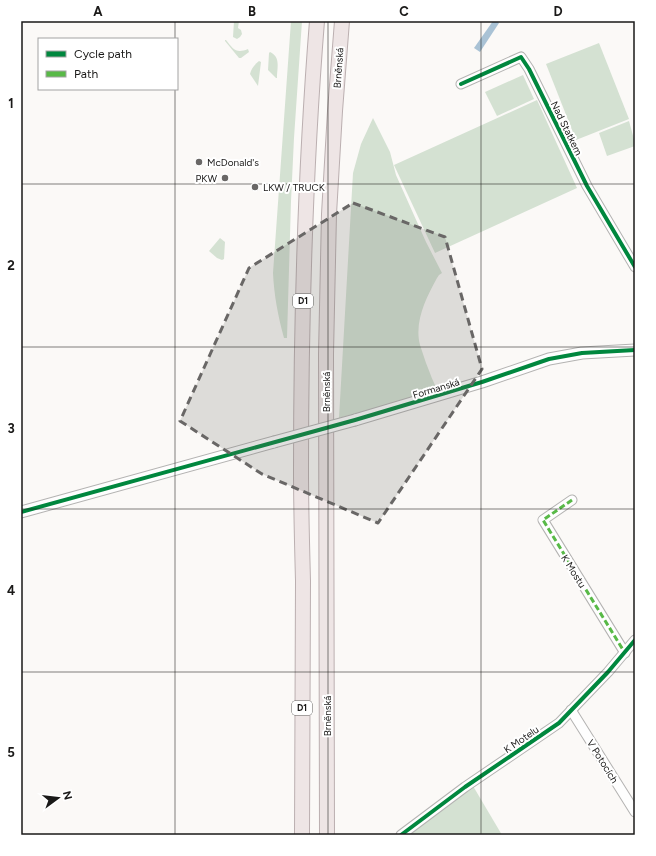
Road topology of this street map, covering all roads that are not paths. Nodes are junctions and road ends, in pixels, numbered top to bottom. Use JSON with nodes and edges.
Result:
{"nodes":[{"id":1,"x":317,"y":21,"type":"edge"},
{"id":2,"x":342,"y":21,"type":"edge"},
{"id":3,"x":461,"y":84,"type":"dead end"},
{"id":4,"x":634,"y":263,"type":"edge"},
{"id":5,"x":635,"y":350,"type":"edge"},
{"id":6,"x":572,"y":500,"type":"dead end"},
{"id":7,"x":21,"y":512,"type":"edge"},
{"id":8,"x":635,"y":640,"type":"edge"},
{"id":9,"x":625,"y":653,"type":"junction"},
{"id":10,"x":571,"y":710,"type":"junction"},
{"id":11,"x":635,"y":812,"type":"edge"},
{"id":12,"x":302,"y":835,"type":"edge"},
{"id":13,"x":327,"y":835,"type":"edge"},
{"id":14,"x":401,"y":835,"type":"edge"}],
"edges":[{"from":1,"to":12,"type":"highway","number":"D1"},
{"from":2,"to":13,"type":"highway","name":"Brněnská","number":"D1"},
{"from":3,"to":4,"type":"street","name":"Nad Statkem"},
{"from":5,"to":7,"type":"street","name":"Formanská","bridge":true},
{"from":6,"to":9,"type":"street","name":"K Mostu"},
{"from":8,"to":9,"type":"street","name":"K Motelu"},
{"from":9,"to":10,"type":"street","name":"K Motelu"},
{"from":10,"to":11,"type":"street","name":"V Potocích"},
{"from":10,"to":14,"type":"street","name":"K Motelu"}]}
